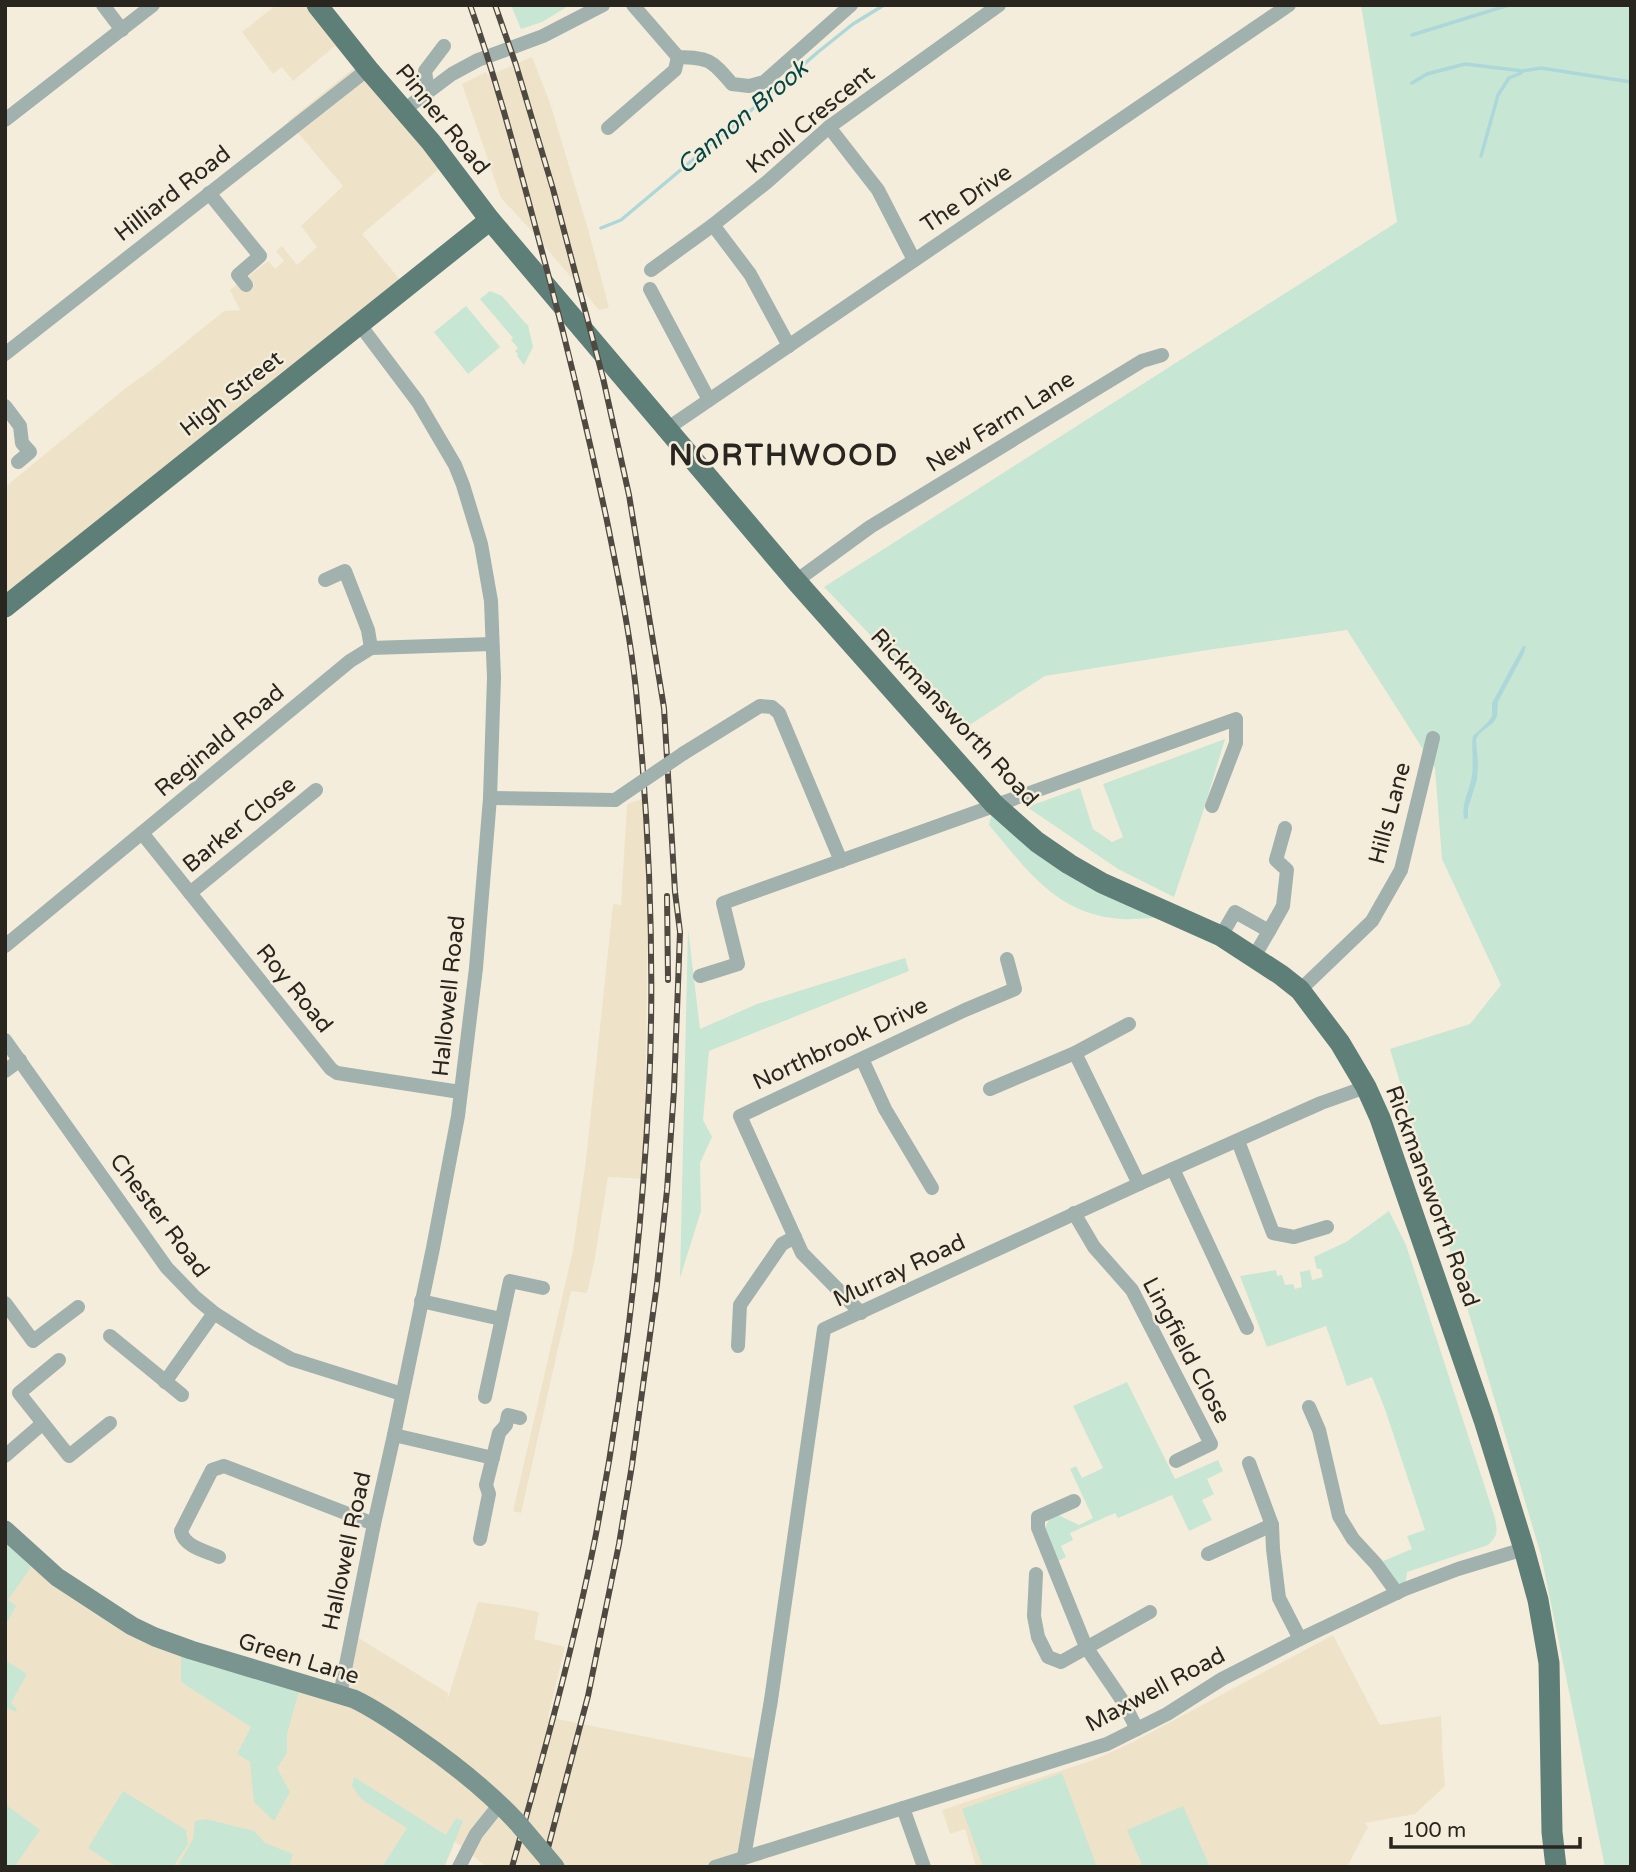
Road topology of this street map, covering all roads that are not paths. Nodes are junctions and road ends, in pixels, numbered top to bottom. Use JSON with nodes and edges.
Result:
{"nodes":[{"id":1,"x":103,"y":5,"type":"edge"},
{"id":2,"x":153,"y":5,"type":"edge"},
{"id":3,"x":317,"y":5,"type":"edge"},
{"id":4,"x":604,"y":5,"type":"edge"},
{"id":5,"x":633,"y":5,"type":"edge"},
{"id":6,"x":851,"y":5,"type":"edge"},
{"id":7,"x":999,"y":5,"type":"edge"},
{"id":8,"x":1289,"y":5,"type":"edge"},
{"id":9,"x":122,"y":30,"type":"junction"},
{"id":10,"x":444,"y":46,"type":"dead end"},
{"id":11,"x":678,"y":57,"type":"junction"},
{"id":12,"x":368,"y":69,"type":"junction"},
{"id":13,"x":428,"y":92,"type":"junction"},
{"id":14,"x":404,"y":110,"type":"junction"},
{"id":15,"x":5,"y":120,"type":"edge"},
{"id":16,"x":829,"y":127,"type":"junction"},
{"id":17,"x":608,"y":128,"type":"dead end"},
{"id":18,"x":209,"y":193,"type":"junction"},
{"id":19,"x":491,"y":220,"type":"junction"},
{"id":20,"x":713,"y":225,"type":"junction"},
{"id":21,"x":914,"y":260,"type":"junction"},
{"id":22,"x":530,"y":265,"type":"joint"},
{"id":23,"x":651,"y":271,"type":"dead end"},
{"id":24,"x":246,"y":285,"type":"dead end"},
{"id":25,"x":650,"y":289,"type":"dead end"},
{"id":26,"x":360,"y":325,"type":"junction"},
{"id":27,"x":789,"y":346,"type":"junction"},
{"id":28,"x":5,"y":354,"type":"edge"},
{"id":29,"x":1162,"y":355,"type":"dead end"},
{"id":30,"x":709,"y":400,"type":"junction"},
{"id":31,"x":5,"y":406,"type":"edge"},
{"id":32,"x":668,"y":428,"type":"junction"},
{"id":33,"x":18,"y":462,"type":"dead end"},
{"id":34,"x":325,"y":580,"type":"dead end"},
{"id":35,"x":796,"y":581,"type":"junction"},
{"id":36,"x":5,"y":607,"type":"edge"},
{"id":37,"x":492,"y":644,"type":"junction"},
{"id":38,"x":371,"y":649,"type":"junction"},
{"id":39,"x":1433,"y":738,"type":"dead end"},
{"id":40,"x":316,"y":790,"type":"dead end"},
{"id":41,"x":491,"y":798,"type":"junction"},
{"id":42,"x":994,"y":804,"type":"junction"},
{"id":43,"x":1212,"y":806,"type":"dead end"},
{"id":44,"x":1285,"y":828,"type":"dead end"},
{"id":45,"x":142,"y":833,"type":"junction"},
{"id":46,"x":841,"y":861,"type":"junction"},
{"id":47,"x":190,"y":892,"type":"junction"},
{"id":48,"x":1269,"y":931,"type":"junction"},
{"id":49,"x":1220,"y":936,"type":"junction"},
{"id":50,"x":5,"y":946,"type":"edge"},
{"id":51,"x":1254,"y":957,"type":"junction"},
{"id":52,"x":1007,"y":960,"type":"dead end"},
{"id":53,"x":700,"y":976,"type":"dead end"},
{"id":54,"x":1300,"y":990,"type":"junction"},
{"id":55,"x":1129,"y":1024,"type":"dead end"},
{"id":56,"x":5,"y":1040,"type":"edge"},
{"id":57,"x":1075,"y":1053,"type":"junction"},
{"id":58,"x":862,"y":1059,"type":"junction"},
{"id":59,"x":20,"y":1060,"type":"junction"},
{"id":60,"x":5,"y":1071,"type":"edge"},
{"id":61,"x":1366,"y":1087,"type":"junction"},
{"id":62,"x":990,"y":1089,"type":"dead end"},
{"id":63,"x":460,"y":1092,"type":"junction"},
{"id":64,"x":1238,"y":1141,"type":"junction"},
{"id":65,"x":1173,"y":1169,"type":"junction"},
{"id":66,"x":1139,"y":1184,"type":"junction"},
{"id":67,"x":932,"y":1188,"type":"dead end"},
{"id":68,"x":1074,"y":1213,"type":"junction"},
{"id":69,"x":1326,"y":1227,"type":"dead end"},
{"id":70,"x":794,"y":1237,"type":"junction"},
{"id":71,"x":543,"y":1289,"type":"dead end"},
{"id":72,"x":421,"y":1301,"type":"junction"},
{"id":73,"x":5,"y":1303,"type":"edge"},
{"id":74,"x":78,"y":1307,"type":"dead end"},
{"id":75,"x":214,"y":1313,"type":"junction"},
{"id":76,"x":861,"y":1313,"type":"junction"},
{"id":77,"x":501,"y":1319,"type":"junction"},
{"id":78,"x":1247,"y":1328,"type":"dead end"},
{"id":79,"x":110,"y":1336,"type":"dead end"},
{"id":80,"x":738,"y":1346,"type":"dead end"},
{"id":81,"x":59,"y":1360,"type":"dead end"},
{"id":82,"x":165,"y":1382,"type":"junction"},
{"id":83,"x":402,"y":1394,"type":"junction"},
{"id":84,"x":182,"y":1395,"type":"dead end"},
{"id":85,"x":485,"y":1396,"type":"dead end"},
{"id":86,"x":1309,"y":1407,"type":"dead end"},
{"id":87,"x":520,"y":1418,"type":"dead end"},
{"id":88,"x":42,"y":1423,"type":"junction"},
{"id":89,"x":110,"y":1423,"type":"dead end"},
{"id":90,"x":394,"y":1435,"type":"junction"},
{"id":91,"x":5,"y":1456,"type":"edge"},
{"id":92,"x":493,"y":1458,"type":"junction"},
{"id":93,"x":1176,"y":1461,"type":"dead end"},
{"id":94,"x":1249,"y":1463,"type":"dead end"},
{"id":95,"x":1074,"y":1501,"type":"dead end"},
{"id":96,"x":374,"y":1524,"type":"junction"},
{"id":97,"x":1272,"y":1525,"type":"junction"},
{"id":98,"x":5,"y":1530,"type":"edge"},
{"id":99,"x":480,"y":1539,"type":"dead end"},
{"id":100,"x":1524,"y":1549,"type":"junction"},
{"id":101,"x":1208,"y":1554,"type":"dead end"},
{"id":102,"x":219,"y":1557,"type":"dead end"},
{"id":103,"x":1036,"y":1574,"type":"dead end"},
{"id":104,"x":1397,"y":1593,"type":"junction"},
{"id":105,"x":1150,"y":1612,"type":"dead end"},
{"id":106,"x":1300,"y":1639,"type":"junction"},
{"id":107,"x":1086,"y":1647,"type":"junction"},
{"id":108,"x":340,"y":1695,"type":"junction"},
{"id":109,"x":1137,"y":1729,"type":"junction"},
{"id":110,"x":500,"y":1804,"type":"junction"},
{"id":111,"x":903,"y":1808,"type":"junction"},
{"id":112,"x":744,"y":1857,"type":"junction"},
{"id":113,"x":459,"y":1867,"type":"edge"},
{"id":114,"x":555,"y":1867,"type":"edge"},
{"id":115,"x":715,"y":1867,"type":"edge"},
{"id":116,"x":924,"y":1867,"type":"edge"},
{"id":117,"x":1556,"y":1867,"type":"edge"}],
"edges":[{"from":1,"to":9,"type":"street"},
{"from":2,"to":9,"type":"street"},
{"from":3,"to":12,"type":"main road","name":"Pinner Road"},
{"from":4,"to":13,"type":"street"},
{"from":5,"to":11,"type":"street"},
{"from":6,"to":11,"type":"street"},
{"from":7,"to":16,"type":"street","name":"Knoll Crescent"},
{"from":8,"to":21,"type":"street","name":"The Drive"},
{"from":9,"to":15,"type":"street"},
{"from":10,"to":13,"type":"street"},
{"from":11,"to":17,"type":"street"},
{"from":12,"to":14,"type":"main road","name":"Pinner Road"},
{"from":12,"to":18,"type":"street","name":"Hilliard Road"},
{"from":13,"to":14,"type":"street"},
{"from":14,"to":19,"type":"main road","name":"Pinner Road"},
{"from":16,"to":20,"type":"street","name":"Knoll Crescent"},
{"from":16,"to":21,"type":"street"},
{"from":18,"to":24,"type":"street"},
{"from":18,"to":28,"type":"street","name":"Hilliard Road"},
{"from":19,"to":22,"type":"main road","name":"Pinner Road"},
{"from":19,"to":26,"type":"main road","name":"High Street"},
{"from":20,"to":23,"type":"street","name":"Knoll Crescent"},
{"from":20,"to":27,"type":"street"},
{"from":21,"to":27,"type":"street","name":"The Drive"},
{"from":22,"to":32,"type":"main road","name":"Rickmansworth Road"},
{"from":25,"to":30,"type":"street"},
{"from":26,"to":36,"type":"main road","name":"High Street"},
{"from":26,"to":37,"type":"street","name":"Hallowell Road"},
{"from":27,"to":30,"type":"street","name":"The Drive"},
{"from":29,"to":35,"type":"street","name":"New Farm Lane"},
{"from":30,"to":32,"type":"street","name":"The Drive"},
{"from":31,"to":33,"type":"street"},
{"from":32,"to":35,"type":"main road","name":"Rickmansworth Road"},
{"from":34,"to":38,"type":"street"},
{"from":35,"to":42,"type":"main road","name":"Rickmansworth Road"},
{"from":37,"to":38,"type":"street"},
{"from":37,"to":41,"type":"street","name":"Hallowell Road"},
{"from":38,"to":45,"type":"street","name":"Reginald Road"},
{"from":39,"to":54,"type":"street","name":"Hills Lane"},
{"from":40,"to":47,"type":"street","name":"Barker Close"},
{"from":41,"to":46,"type":"street","bridge":true},
{"from":41,"to":63,"type":"street","name":"Hallowell Road"},
{"from":42,"to":43,"type":"street"},
{"from":42,"to":46,"type":"street"},
{"from":42,"to":49,"type":"main road","name":"Rickmansworth Road"},
{"from":44,"to":48,"type":"street"},
{"from":45,"to":47,"type":"street","name":"Roy Road"},
{"from":45,"to":50,"type":"street","name":"Reginald Road"},
{"from":46,"to":53,"type":"street"},
{"from":47,"to":63,"type":"street","name":"Roy Road"},
{"from":48,"to":49,"type":"street"},
{"from":48,"to":51,"type":"street"},
{"from":49,"to":51,"type":"main road","name":"Rickmansworth Road"},
{"from":51,"to":54,"type":"main road","name":"Rickmansworth Road"},
{"from":52,"to":58,"type":"street","name":"Northbrook Drive"},
{"from":54,"to":61,"type":"main road","name":"Rickmansworth Road"},
{"from":55,"to":57,"type":"street"},
{"from":56,"to":59,"type":"street","name":"Chester Road"},
{"from":57,"to":62,"type":"street"},
{"from":57,"to":66,"type":"street"},
{"from":58,"to":67,"type":"street"},
{"from":58,"to":70,"type":"street","name":"Northbrook Drive"},
{"from":59,"to":60,"type":"street"},
{"from":59,"to":75,"type":"street","name":"Chester Road"},
{"from":61,"to":64,"type":"street","name":"Murray Road"},
{"from":61,"to":100,"type":"main road","name":"Rickmansworth Road"},
{"from":63,"to":72,"type":"street","name":"Hallowell Road"},
{"from":64,"to":65,"type":"street","name":"Murray Road"},
{"from":64,"to":69,"type":"street"},
{"from":65,"to":66,"type":"street","name":"Murray Road"},
{"from":65,"to":78,"type":"street"},
{"from":66,"to":68,"type":"street","name":"Murray Road"},
{"from":68,"to":76,"type":"street","name":"Murray Road"},
{"from":68,"to":93,"type":"street","name":"Lingfield Close"},
{"from":70,"to":76,"type":"street"},
{"from":70,"to":80,"type":"street"},
{"from":71,"to":77,"type":"street"},
{"from":72,"to":77,"type":"street"},
{"from":72,"to":83,"type":"street","name":"Hallowell Road"},
{"from":73,"to":74,"type":"street"},
{"from":75,"to":82,"type":"street"},
{"from":75,"to":83,"type":"street","name":"Chester Road"},
{"from":76,"to":112,"type":"street","name":"Murray Road"},
{"from":77,"to":85,"type":"street"},
{"from":79,"to":82,"type":"street"},
{"from":81,"to":88,"type":"street"},
{"from":82,"to":84,"type":"street"},
{"from":83,"to":90,"type":"street","name":"Hallowell Road"},
{"from":86,"to":104,"type":"street"},
{"from":87,"to":92,"type":"street"},
{"from":88,"to":89,"type":"street"},
{"from":88,"to":91,"type":"street"},
{"from":90,"to":92,"type":"street"},
{"from":90,"to":96,"type":"street","name":"Hallowell Road"},
{"from":92,"to":99,"type":"street"},
{"from":94,"to":97,"type":"street"},
{"from":95,"to":107,"type":"street"},
{"from":96,"to":102,"type":"street"},
{"from":96,"to":108,"type":"street","name":"Hallowell Road"},
{"from":97,"to":101,"type":"street"},
{"from":97,"to":106,"type":"street"},
{"from":98,"to":108,"type":"main road","name":"Green Lane"},
{"from":100,"to":104,"type":"street","name":"Maxwell Road"},
{"from":100,"to":117,"type":"main road","name":"Rickmansworth Road"},
{"from":103,"to":107,"type":"street"},
{"from":104,"to":106,"type":"street","name":"Maxwell Road"},
{"from":105,"to":107,"type":"street"},
{"from":106,"to":109,"type":"street","name":"Maxwell Road"},
{"from":107,"to":109,"type":"street"},
{"from":108,"to":110,"type":"main road","name":"Green Lane"},
{"from":109,"to":111,"type":"street","name":"Maxwell Road"},
{"from":110,"to":113,"type":"street"},
{"from":110,"to":114,"type":"main road","name":"Green Lane","bridge":true},
{"from":111,"to":112,"type":"street","name":"Maxwell Road"},
{"from":111,"to":116,"type":"street"},
{"from":112,"to":115,"type":"street","name":"Maxwell Road"}]}
